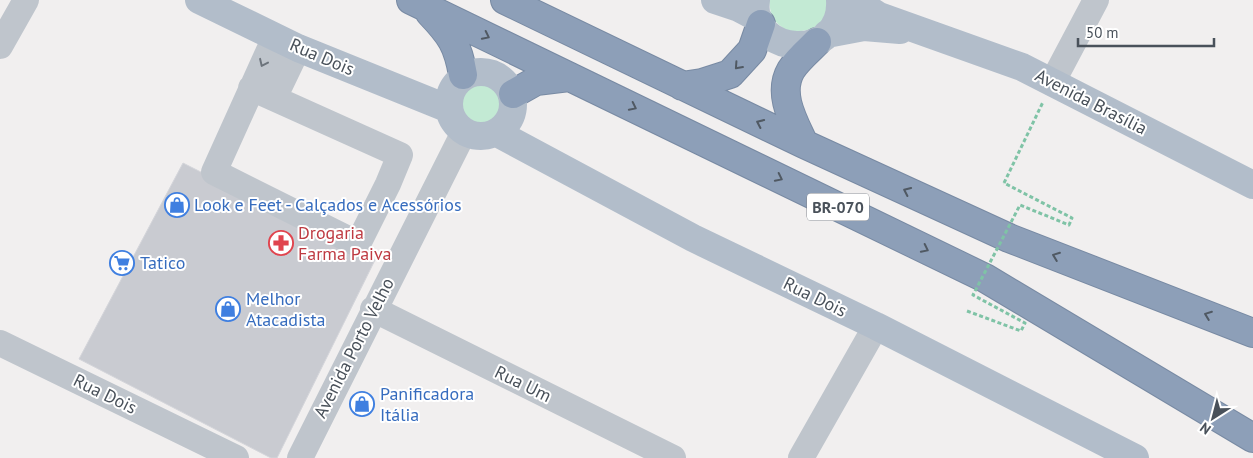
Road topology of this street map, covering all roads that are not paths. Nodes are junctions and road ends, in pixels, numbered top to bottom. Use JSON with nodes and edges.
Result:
{"nodes":[{"id":1,"x":26,"y":0,"type":"edge"},
{"id":2,"x":199,"y":0,"type":"edge"},
{"id":3,"x":505,"y":0,"type":"edge"},
{"id":4,"x":715,"y":0,"type":"edge"},
{"id":5,"x":840,"y":0,"type":"edge"},
{"id":6,"x":854,"y":0,"type":"edge"},
{"id":7,"x":1096,"y":0,"type":"edge"},
{"id":8,"x":418,"y":3,"type":"edge"},
{"id":9,"x":758,"y":14,"type":"edge"},
{"id":10,"x":923,"y":32,"type":"junction"},
{"id":11,"x":822,"y":38,"type":"junction"},
{"id":12,"x":287,"y":43,"type":"junction"},
{"id":13,"x":0,"y":46,"type":"edge"},
{"id":14,"x":463,"y":75,"type":"junction"},
{"id":15,"x":570,"y":77,"type":"junction"},
{"id":16,"x":1052,"y":83,"type":"junction"},
{"id":17,"x":682,"y":86,"type":"junction"},
{"id":18,"x":262,"y":93,"type":"junction"},
{"id":19,"x":513,"y":94,"type":"junction"},
{"id":20,"x":449,"y":109,"type":"junction"},
{"id":21,"x":464,"y":132,"type":"junction"},
{"id":22,"x":497,"y":133,"type":"junction"},
{"id":23,"x":804,"y":144,"type":"junction"},
{"id":24,"x":1253,"y":185,"type":"edge"},
{"id":25,"x":373,"y":309,"type":"junction"},
{"id":26,"x":876,"y":326,"type":"junction"},
{"id":27,"x":1253,"y":333,"type":"edge"},
{"id":28,"x":0,"y":343,"type":"edge"},
{"id":29,"x":1253,"y":438,"type":"edge"},
{"id":30,"x":236,"y":458,"type":"edge"},
{"id":31,"x":300,"y":458,"type":"edge"},
{"id":32,"x":673,"y":458,"type":"edge"},
{"id":33,"x":802,"y":458,"type":"edge"},
{"id":34,"x":1136,"y":458,"type":"edge"}],
"edges":[{"from":1,"to":13,"type":"street"},
{"from":2,"to":12,"type":"main road","name":"Rua Dois"},
{"from":3,"to":17,"type":"highway","number":"BR-070"},
{"from":4,"to":9,"type":"main road"},
{"from":5,"to":11,"type":"main road"},
{"from":6,"to":10,"type":"main road","name":"Avenida Brasília"},
{"from":7,"to":16,"type":"street"},
{"from":8,"to":14,"type":"highway"},
{"from":8,"to":15,"type":"highway","number":"BR-070","one_way":true},
{"from":9,"to":11,"type":"main road","name":"Avenida Brasília"},
{"from":9,"to":17,"type":"highway","one_way":true},
{"from":10,"to":11,"type":"main road","name":"Avenida Brasília"},
{"from":10,"to":16,"type":"main road","name":"Avenida Brasília"},
{"from":11,"to":23,"type":"highway"},
{"from":12,"to":18,"type":"street"},
{"from":12,"to":20,"type":"main road","name":"Rua Dois"},
{"from":14,"to":19,"type":"main road"},
{"from":14,"to":20,"type":"main road"},
{"from":15,"to":19,"type":"highway"},
{"from":15,"to":29,"type":"highway","number":"BR-070","one_way":true},
{"from":16,"to":24,"type":"main road","name":"Avenida Brasília"},
{"from":23,"to":17,"type":"highway","number":"BR-070","one_way":true},
{"from":18,"to":18,"type":"street"},
{"from":19,"to":22,"type":"main road"},
{"from":20,"to":21,"type":"main road"},
{"from":21,"to":22,"type":"main road"},
{"from":21,"to":25,"type":"street","name":"Avenida Porto Velho"},
{"from":22,"to":26,"type":"main road","name":"Rua Dois"},
{"from":27,"to":23,"type":"highway","number":"BR-070","one_way":true},
{"from":25,"to":31,"type":"street","name":"Avenida Porto Velho"},
{"from":25,"to":32,"type":"street","name":"Rua Um"},
{"from":26,"to":33,"type":"street"},
{"from":26,"to":34,"type":"main road","name":"Rua Dois"},
{"from":28,"to":30,"type":"street","name":"Rua Dois"}]}
